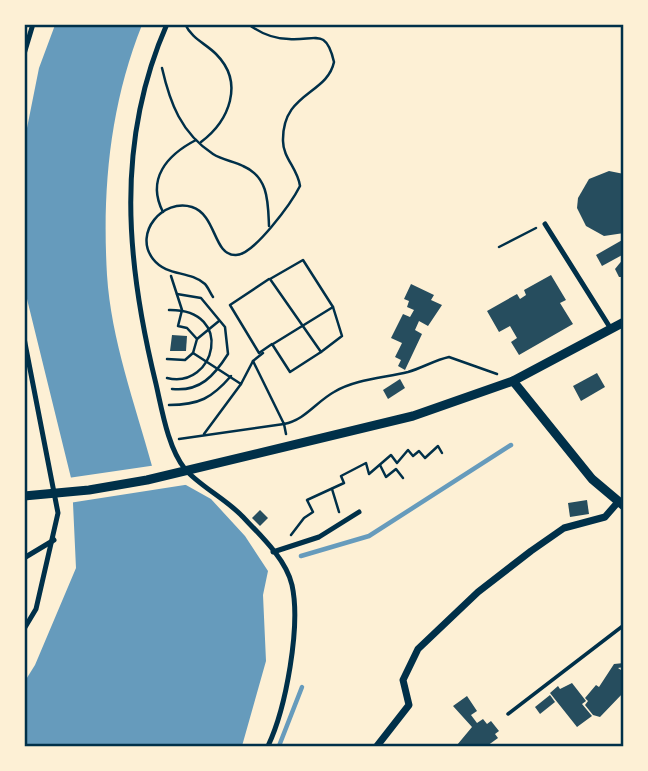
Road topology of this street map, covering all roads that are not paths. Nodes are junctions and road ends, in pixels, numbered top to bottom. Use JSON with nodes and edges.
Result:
{"nodes":[{"id":1,"x":33,"y":24,"type":"edge"},
{"id":2,"x":167,"y":24,"type":"edge"},
{"id":3,"x":24,"y":54,"type":"edge"},
{"id":4,"x":545,"y":224,"type":"road end"},
{"id":5,"x":624,"y":322,"type":"edge"},
{"id":6,"x":611,"y":328,"type":"junction"},
{"id":7,"x":24,"y":338,"type":"edge"},
{"id":8,"x":510,"y":382,"type":"junction"},
{"id":9,"x":24,"y":496,"type":"edge"},
{"id":10,"x":621,"y":504,"type":"edge"},
{"id":11,"x":359,"y":512,"type":"dead end"},
{"id":12,"x":54,"y":540,"type":"junction"},
{"id":13,"x":271,"y":549,"type":"junction"},
{"id":14,"x":24,"y":558,"type":"edge"},
{"id":15,"x":624,"y":625,"type":"edge"},
{"id":16,"x":24,"y":629,"type":"edge"},
{"id":17,"x":508,"y":713,"type":"dead end"},
{"id":18,"x":268,"y":747,"type":"edge"},
{"id":19,"x":377,"y":747,"type":"edge"}],
"edges":[{"from":1,"to":3,"type":"street"},
{"from":2,"to":13,"type":"street"},
{"from":4,"to":6,"type":"street"},
{"from":5,"to":6,"type":"street"},
{"from":6,"to":8,"type":"street"},
{"from":7,"to":12,"type":"street"},
{"from":8,"to":9,"type":"street"},
{"from":8,"to":10,"type":"street"},
{"from":10,"to":19,"type":"street"},
{"from":11,"to":13,"type":"street"},
{"from":12,"to":14,"type":"street"},
{"from":12,"to":16,"type":"street"},
{"from":13,"to":18,"type":"street"},
{"from":15,"to":17,"type":"lane"}]}
